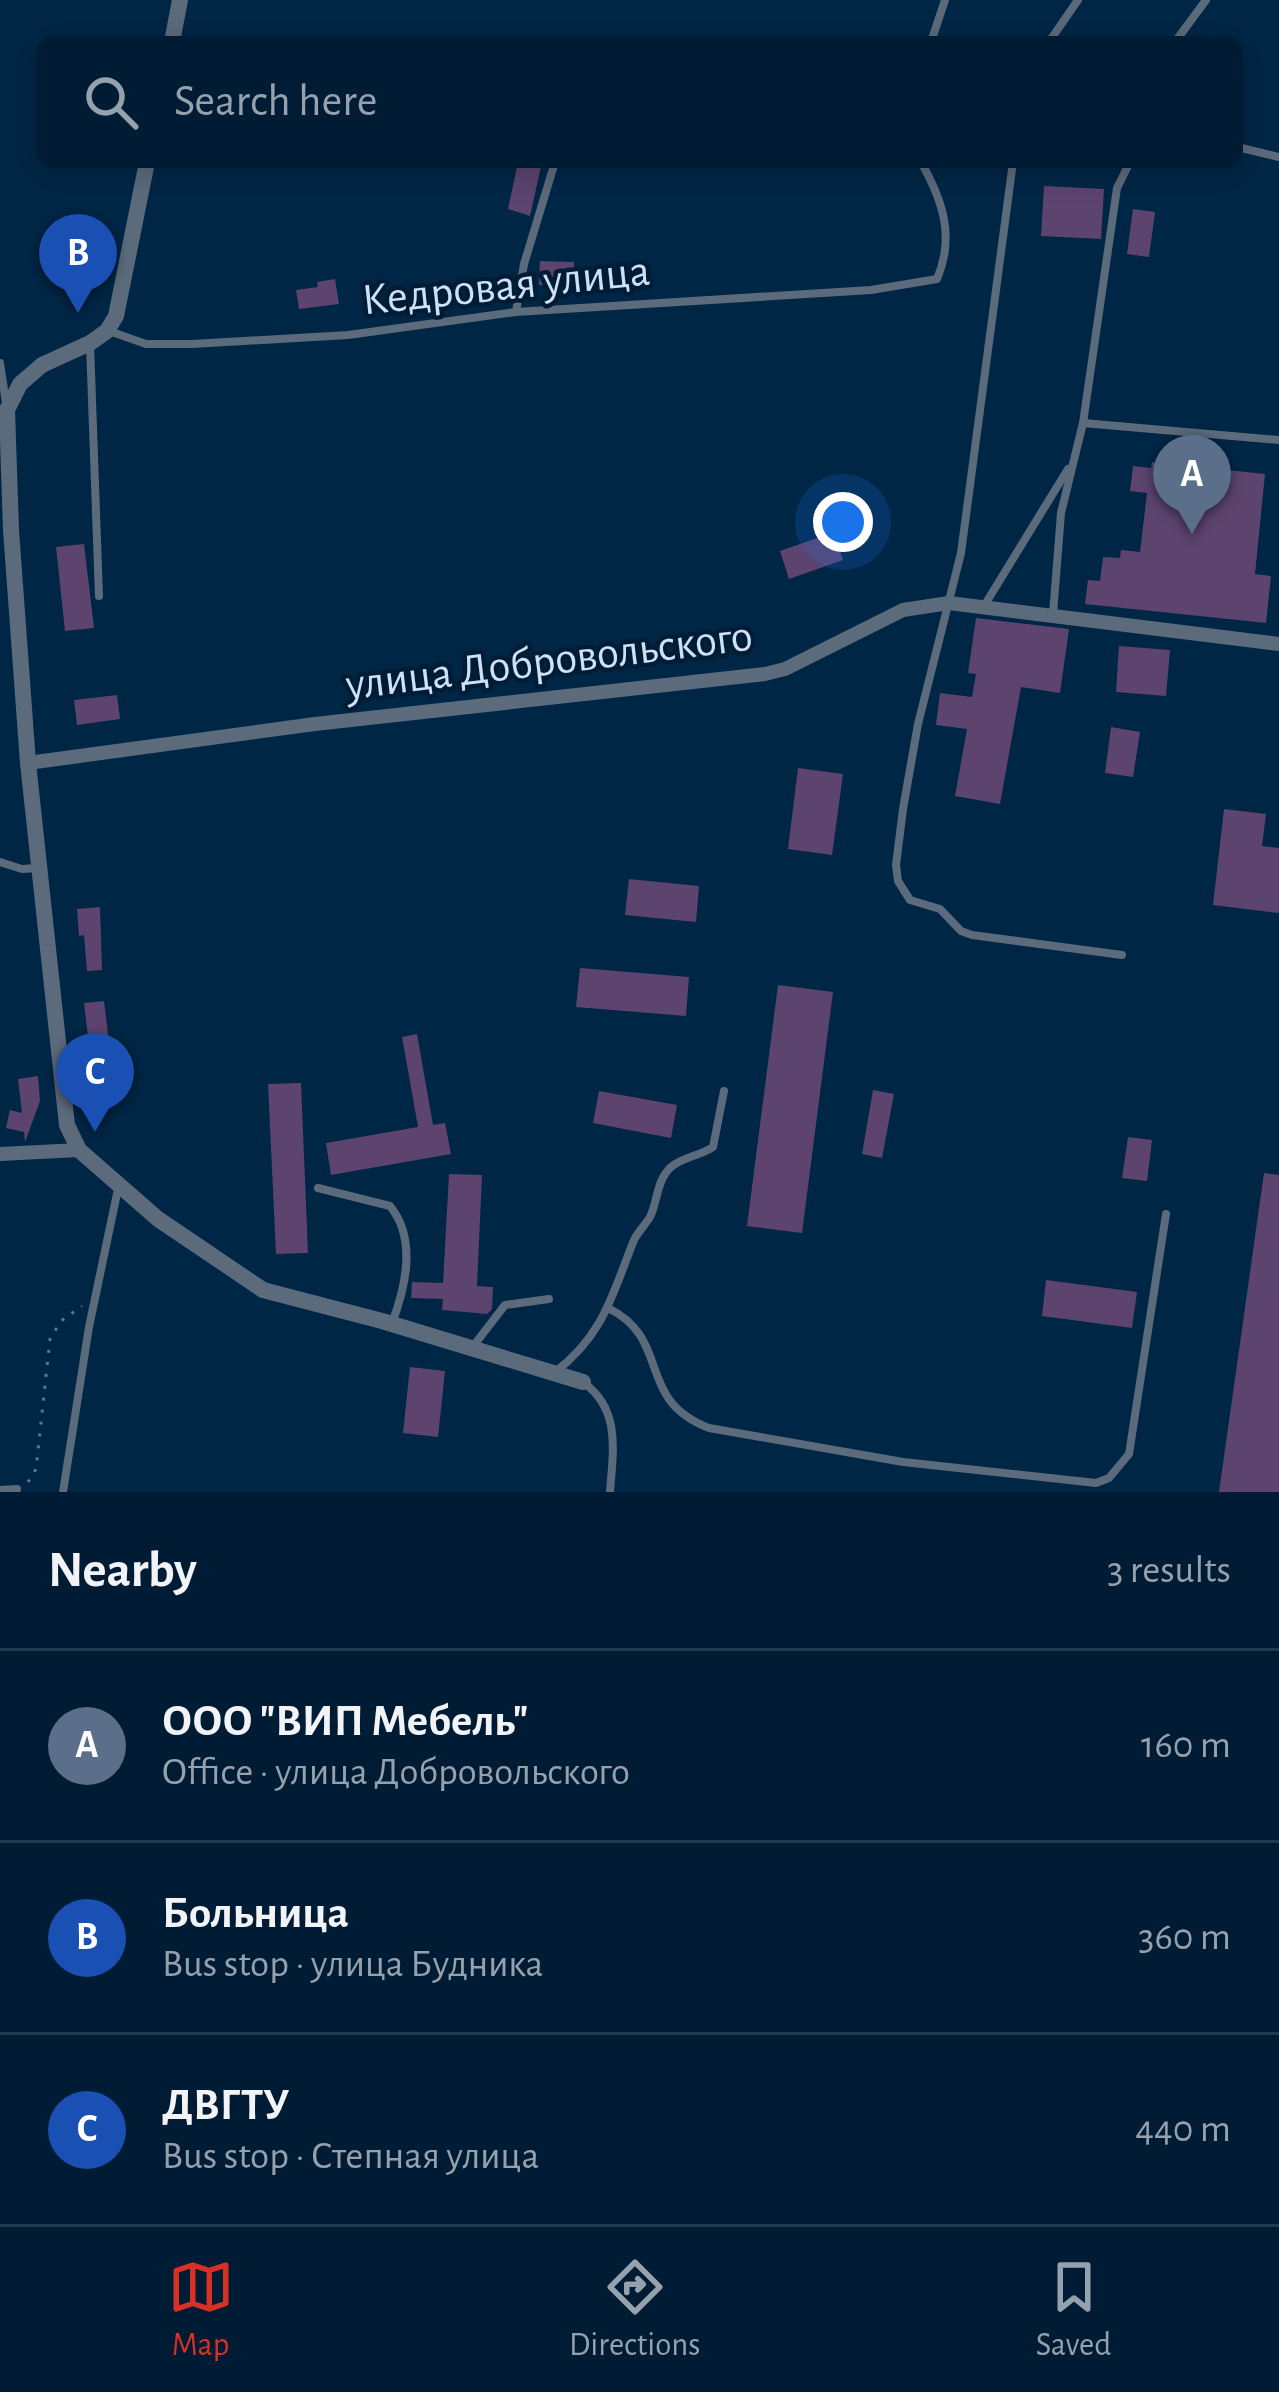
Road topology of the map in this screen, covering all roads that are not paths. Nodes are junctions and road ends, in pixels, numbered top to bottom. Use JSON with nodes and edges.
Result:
{"nodes":[{"id":1,"x":180,"y":0,"type":"edge"},
{"id":2,"x":945,"y":0,"type":"edge"},
{"id":3,"x":1078,"y":0,"type":"edge"},
{"id":4,"x":1206,"y":0,"type":"edge"},
{"id":5,"x":173,"y":36,"type":"edge"},
{"id":6,"x":933,"y":36,"type":"edge"},
{"id":7,"x":1053,"y":36,"type":"edge"},
{"id":8,"x":1179,"y":36,"type":"edge"},
{"id":9,"x":1243,"y":148,"type":"edge"},
{"id":10,"x":1279,"y":157,"type":"edge"},
{"id":11,"x":146,"y":168,"type":"edge"},
{"id":12,"x":553,"y":168,"type":"edge"},
{"id":13,"x":924,"y":168,"type":"edge"},
{"id":14,"x":1012,"y":168,"type":"edge"},
{"id":15,"x":1127,"y":168,"type":"edge"},
{"id":16,"x":516,"y":312,"type":"junction"},
{"id":17,"x":107,"y":331,"type":"junction"},
{"id":18,"x":90,"y":343,"type":"junction"},
{"id":19,"x":0,"y":362,"type":"edge"},
{"id":20,"x":8,"y":410,"type":"junction"},
{"id":21,"x":1083,"y":423,"type":"junction"},
{"id":22,"x":1279,"y":440,"type":"edge"},
{"id":23,"x":1075,"y":458,"type":"junction"},
{"id":24,"x":6,"y":531,"type":"edge"},
{"id":25,"x":99,"y":596,"type":"dead end"},
{"id":26,"x":949,"y":603,"type":"junction"},
{"id":27,"x":984,"y":606,"type":"junction"},
{"id":28,"x":1053,"y":614,"type":"junction"},
{"id":29,"x":1279,"y":644,"type":"edge"},
{"id":30,"x":28,"y":764,"type":"junction"},
{"id":31,"x":3,"y":866,"type":"edge"},
{"id":32,"x":39,"y":868,"type":"junction"},
{"id":33,"x":1122,"y":956,"type":"dead end"},
{"id":34,"x":724,"y":1091,"type":"dead end"},
{"id":35,"x":79,"y":1150,"type":"junction"},
{"id":36,"x":0,"y":1154,"type":"edge"},
{"id":37,"x":119,"y":1183,"type":"junction"},
{"id":38,"x":318,"y":1188,"type":"dead end"},
{"id":39,"x":1166,"y":1214,"type":"dead end"},
{"id":40,"x":549,"y":1299,"type":"dead end"},
{"id":41,"x":608,"y":1308,"type":"junction"},
{"id":42,"x":391,"y":1324,"type":"junction"},
{"id":43,"x":470,"y":1350,"type":"junction"},
{"id":44,"x":553,"y":1374,"type":"junction"},
{"id":45,"x":583,"y":1382,"type":"joint"},
{"id":46,"x":17,"y":1489,"type":"road end"},
{"id":47,"x":0,"y":1490,"type":"edge"},
{"id":48,"x":63,"y":1492,"type":"edge"},
{"id":49,"x":610,"y":1492,"type":"edge"}],
"edges":[{"from":1,"to":5,"type":"street"},
{"from":2,"to":6,"type":"lane"},
{"from":3,"to":7,"type":"lane"},
{"from":4,"to":8,"type":"lane"},
{"from":9,"to":10,"type":"lane"},
{"from":11,"to":17,"type":"street"},
{"from":12,"to":16,"type":"lane"},
{"from":13,"to":16,"type":"lane","name":"Кедровая улица"},
{"from":14,"to":26,"type":"lane"},
{"from":15,"to":21,"type":"lane"},
{"from":16,"to":17,"type":"lane","name":"Кедровая улица"},
{"from":17,"to":18,"type":"street"},
{"from":18,"to":20,"type":"street"},
{"from":18,"to":25,"type":"lane"},
{"from":19,"to":20,"type":"lane"},
{"from":20,"to":24,"type":"street"},
{"from":21,"to":22,"type":"lane"},
{"from":21,"to":23,"type":"lane"},
{"from":23,"to":27,"type":"lane"},
{"from":23,"to":28,"type":"lane"},
{"from":24,"to":30,"type":"street"},
{"from":26,"to":27,"type":"street","name":"улица Добровольского"},
{"from":26,"to":30,"type":"street","name":"улица Добровольского"},
{"from":26,"to":33,"type":"lane"},
{"from":27,"to":28,"type":"street","name":"улица Добровольского"},
{"from":28,"to":29,"type":"street","name":"улица Добровольского"},
{"from":30,"to":32,"type":"street"},
{"from":31,"to":32,"type":"lane"},
{"from":32,"to":35,"type":"street"},
{"from":34,"to":41,"type":"lane"},
{"from":35,"to":36,"type":"street"},
{"from":35,"to":37,"type":"street"},
{"from":37,"to":42,"type":"street"},
{"from":37,"to":48,"type":"lane"},
{"from":38,"to":42,"type":"lane"},
{"from":39,"to":41,"type":"lane"},
{"from":40,"to":43,"type":"lane"},
{"from":41,"to":44,"type":"lane"},
{"from":42,"to":43,"type":"street"},
{"from":43,"to":44,"type":"street"},
{"from":44,"to":45,"type":"street"},
{"from":45,"to":49,"type":"lane"},
{"from":46,"to":47,"type":"lane"}]}
